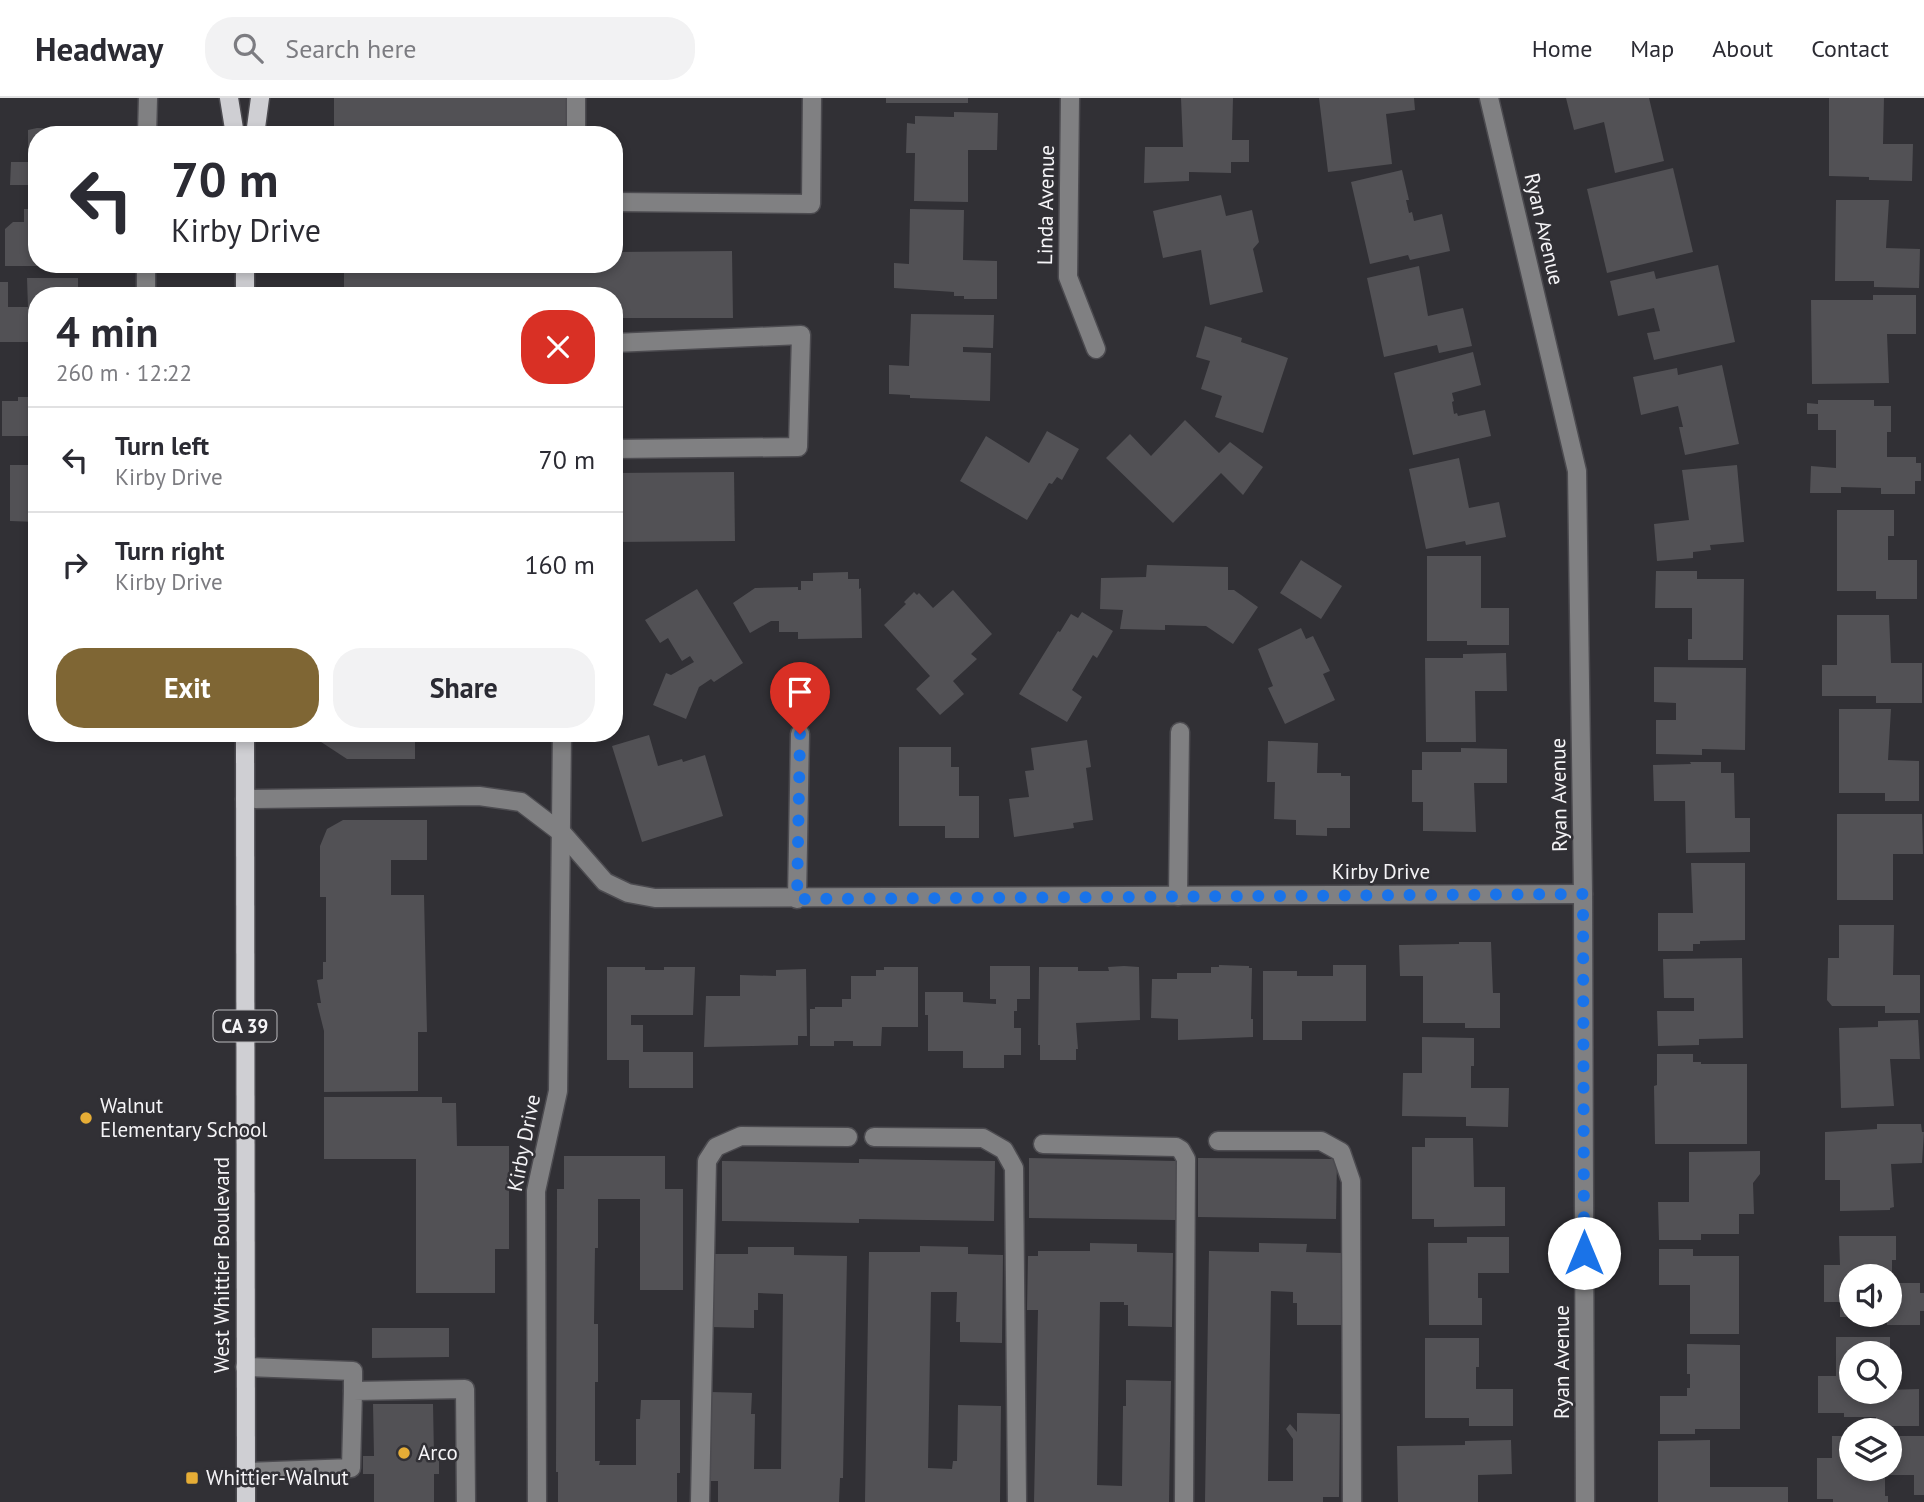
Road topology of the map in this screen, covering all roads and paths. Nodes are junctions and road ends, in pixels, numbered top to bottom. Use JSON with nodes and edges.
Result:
{"nodes":[{"id":1,"x":148,"y":98,"type":"edge"},
{"id":2,"x":229,"y":98,"type":"edge"},
{"id":3,"x":260,"y":98,"type":"edge"},
{"id":4,"x":576,"y":98,"type":"edge"},
{"id":5,"x":812,"y":98,"type":"edge"},
{"id":6,"x":1070,"y":98,"type":"edge"},
{"id":7,"x":1489,"y":98,"type":"edge"},
{"id":8,"x":147,"y":126,"type":"edge"},
{"id":9,"x":234,"y":126,"type":"edge"},
{"id":10,"x":256,"y":126,"type":"edge"},
{"id":11,"x":576,"y":126,"type":"edge"},
{"id":12,"x":623,"y":202,"type":"edge"},
{"id":13,"x":623,"y":343,"type":"edge"},
{"id":14,"x":1096,"y":349,"type":"dead end"},
{"id":15,"x":623,"y":449,"type":"edge"},
{"id":16,"x":1180,"y":732,"type":"dead end"},
{"id":17,"x":800,"y":734,"type":"dead end"},
{"id":18,"x":245,"y":742,"type":"edge"},
{"id":19,"x":562,"y":742,"type":"edge"},
{"id":20,"x":245,"y":799,"type":"junction"},
{"id":21,"x":563,"y":834,"type":"junction"},
{"id":22,"x":1583,"y":894,"type":"junction"},
{"id":23,"x":1178,"y":896,"type":"junction"},
{"id":24,"x":797,"y":899,"type":"junction"},
{"id":25,"x":848,"y":1137,"type":"dead end"},
{"id":26,"x":874,"y":1137,"type":"dead end"},
{"id":27,"x":1218,"y":1141,"type":"dead end"},
{"id":28,"x":1043,"y":1144,"type":"dead end"},
{"id":29,"x":245,"y":1367,"type":"junction"},
{"id":30,"x":353,"y":1391,"type":"junction"},
{"id":31,"x":246,"y":1472,"type":"junction"},
{"id":32,"x":246,"y":1502,"type":"edge"},
{"id":33,"x":466,"y":1502,"type":"edge"},
{"id":34,"x":537,"y":1502,"type":"edge"},
{"id":35,"x":700,"y":1502,"type":"edge"},
{"id":36,"x":1017,"y":1502,"type":"edge"},
{"id":37,"x":1184,"y":1502,"type":"edge"},
{"id":38,"x":1352,"y":1502,"type":"edge"},
{"id":39,"x":1586,"y":1502,"type":"edge"}],
"edges":[{"from":1,"to":8,"type":"street"},
{"from":2,"to":9,"type":"main road"},
{"from":3,"to":10,"type":"main road"},
{"from":4,"to":11,"type":"street"},
{"from":5,"to":12,"type":"street"},
{"from":6,"to":14,"type":"street","name":"Linda Avenue"},
{"from":7,"to":22,"type":"street","name":"Ryan Avenue"},
{"from":13,"to":15,"type":"street"},
{"from":16,"to":23,"type":"street"},
{"from":17,"to":24,"type":"street"},
{"from":18,"to":20,"type":"main road","name":"West Whittier Boulevard","number":"CA 39"},
{"from":19,"to":21,"type":"street","name":"Kirby Drive"},
{"from":20,"to":21,"type":"street","name":"Kirby Drive"},
{"from":20,"to":29,"type":"main road","name":"West Whittier Boulevard","number":"CA 39"},
{"from":21,"to":24,"type":"street","name":"Kirby Drive"},
{"from":21,"to":34,"type":"street","name":"Kirby Drive"},
{"from":22,"to":23,"type":"street","name":"Kirby Drive"},
{"from":22,"to":39,"type":"street","name":"Ryan Avenue"},
{"from":23,"to":24,"type":"street","name":"Kirby Drive"},
{"from":25,"to":35,"type":"street"},
{"from":26,"to":36,"type":"street"},
{"from":27,"to":38,"type":"street"},
{"from":28,"to":37,"type":"street"},
{"from":29,"to":30,"type":"street"},
{"from":29,"to":31,"type":"main road","name":"West Whittier Boulevard","number":"CA 39"},
{"from":30,"to":31,"type":"street"},
{"from":30,"to":33,"type":"street"},
{"from":31,"to":32,"type":"main road","name":"West Whittier Boulevard","number":"CA 39"}]}
